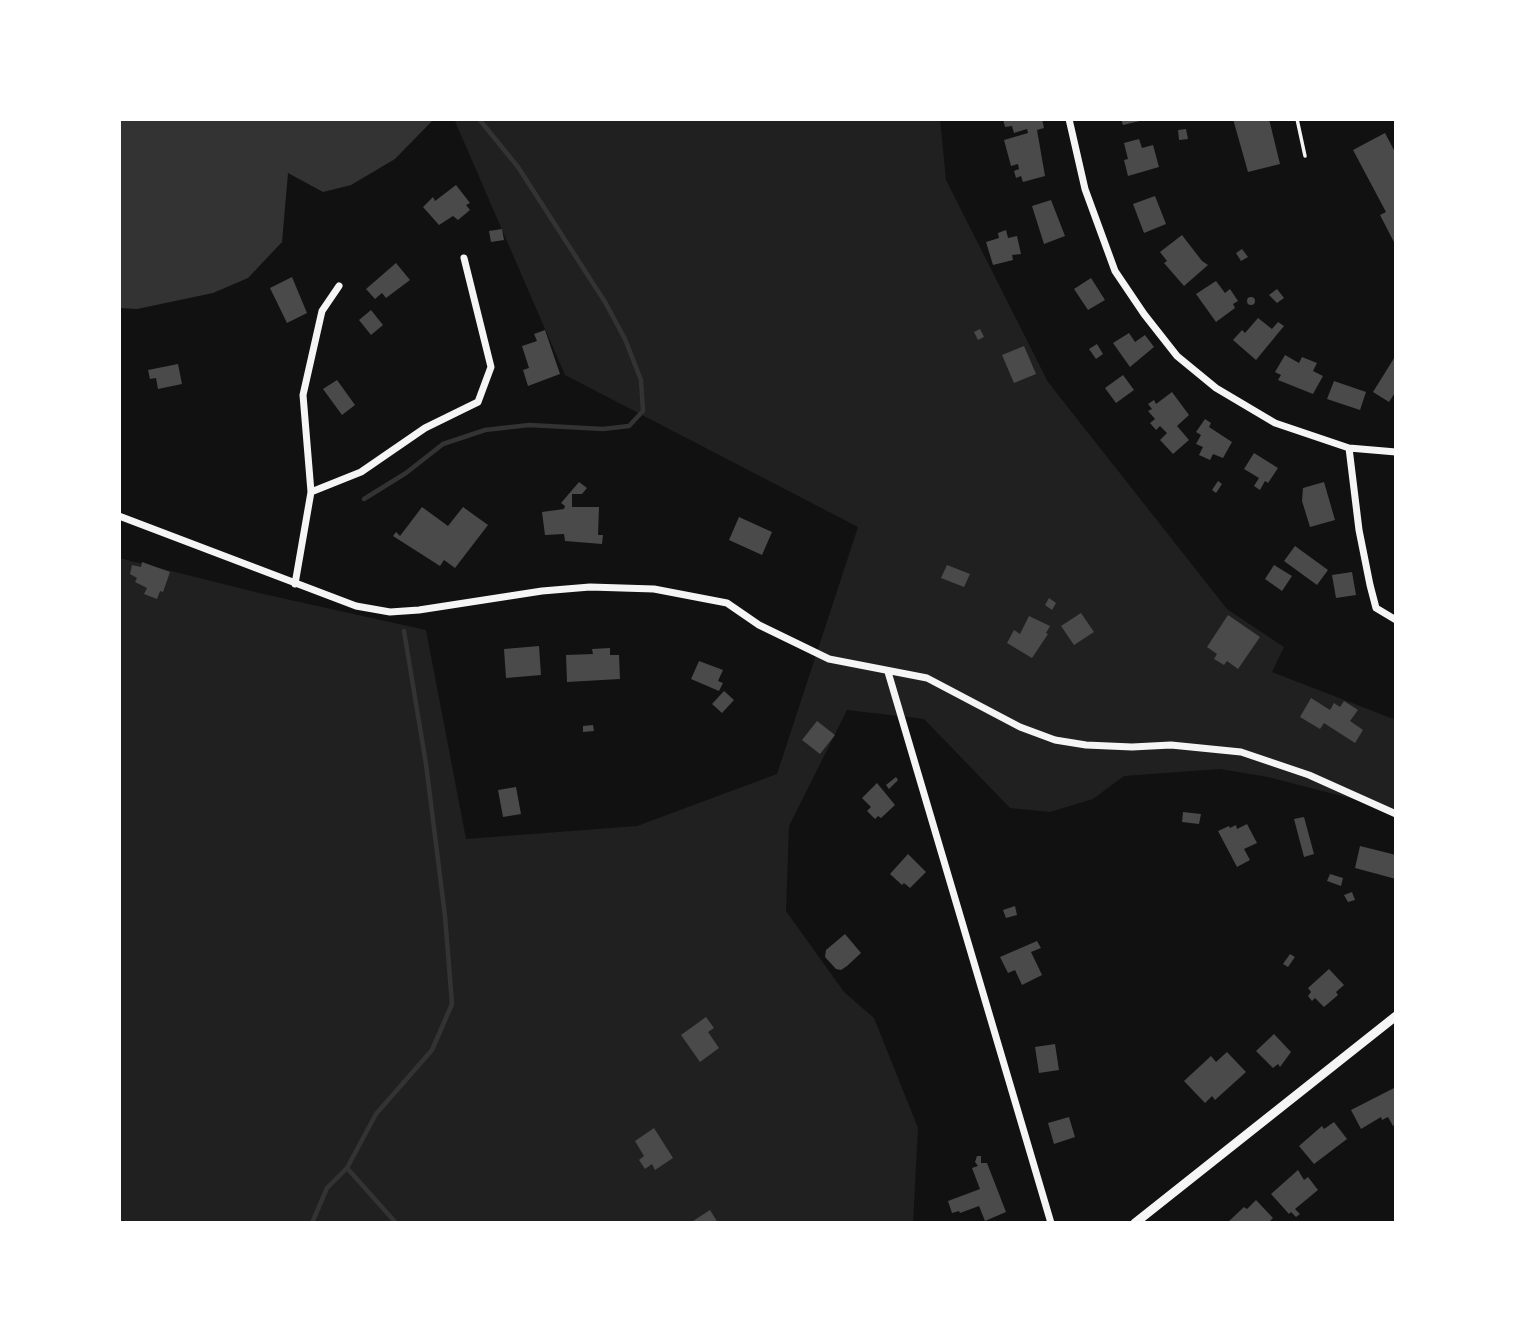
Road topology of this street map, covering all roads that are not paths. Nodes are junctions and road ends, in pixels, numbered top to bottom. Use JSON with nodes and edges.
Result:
{"nodes":[{"id":1,"x":1069,"y":119,"type":"edge"},
{"id":2,"x":1297,"y":119,"type":"edge"},
{"id":3,"x":1306,"y":156,"type":"dead end"},
{"id":4,"x":464,"y":258,"type":"dead end"},
{"id":5,"x":340,"y":286,"type":"dead end"},
{"id":6,"x":1349,"y":448,"type":"junction"},
{"id":7,"x":1396,"y":452,"type":"edge"},
{"id":8,"x":311,"y":492,"type":"junction"},
{"id":9,"x":119,"y":516,"type":"edge"},
{"id":10,"x":295,"y":584,"type":"junction"},
{"id":11,"x":1396,"y":620,"type":"edge"},
{"id":12,"x":888,"y":672,"type":"junction"},
{"id":13,"x":1396,"y":814,"type":"edge"},
{"id":14,"x":1396,"y":1016,"type":"edge"},
{"id":15,"x":1051,"y":1223,"type":"edge"},
{"id":16,"x":1135,"y":1223,"type":"edge"}],
"edges":[{"from":1,"to":6,"type":"street"},
{"from":2,"to":3,"type":"lane"},
{"from":4,"to":8,"type":"street"},
{"from":5,"to":8,"type":"street"},
{"from":6,"to":7,"type":"street"},
{"from":6,"to":11,"type":"street"},
{"from":8,"to":10,"type":"street"},
{"from":9,"to":10,"type":"street"},
{"from":10,"to":12,"type":"street"},
{"from":12,"to":13,"type":"street"},
{"from":12,"to":15,"type":"street"},
{"from":14,"to":16,"type":"street"}]}
